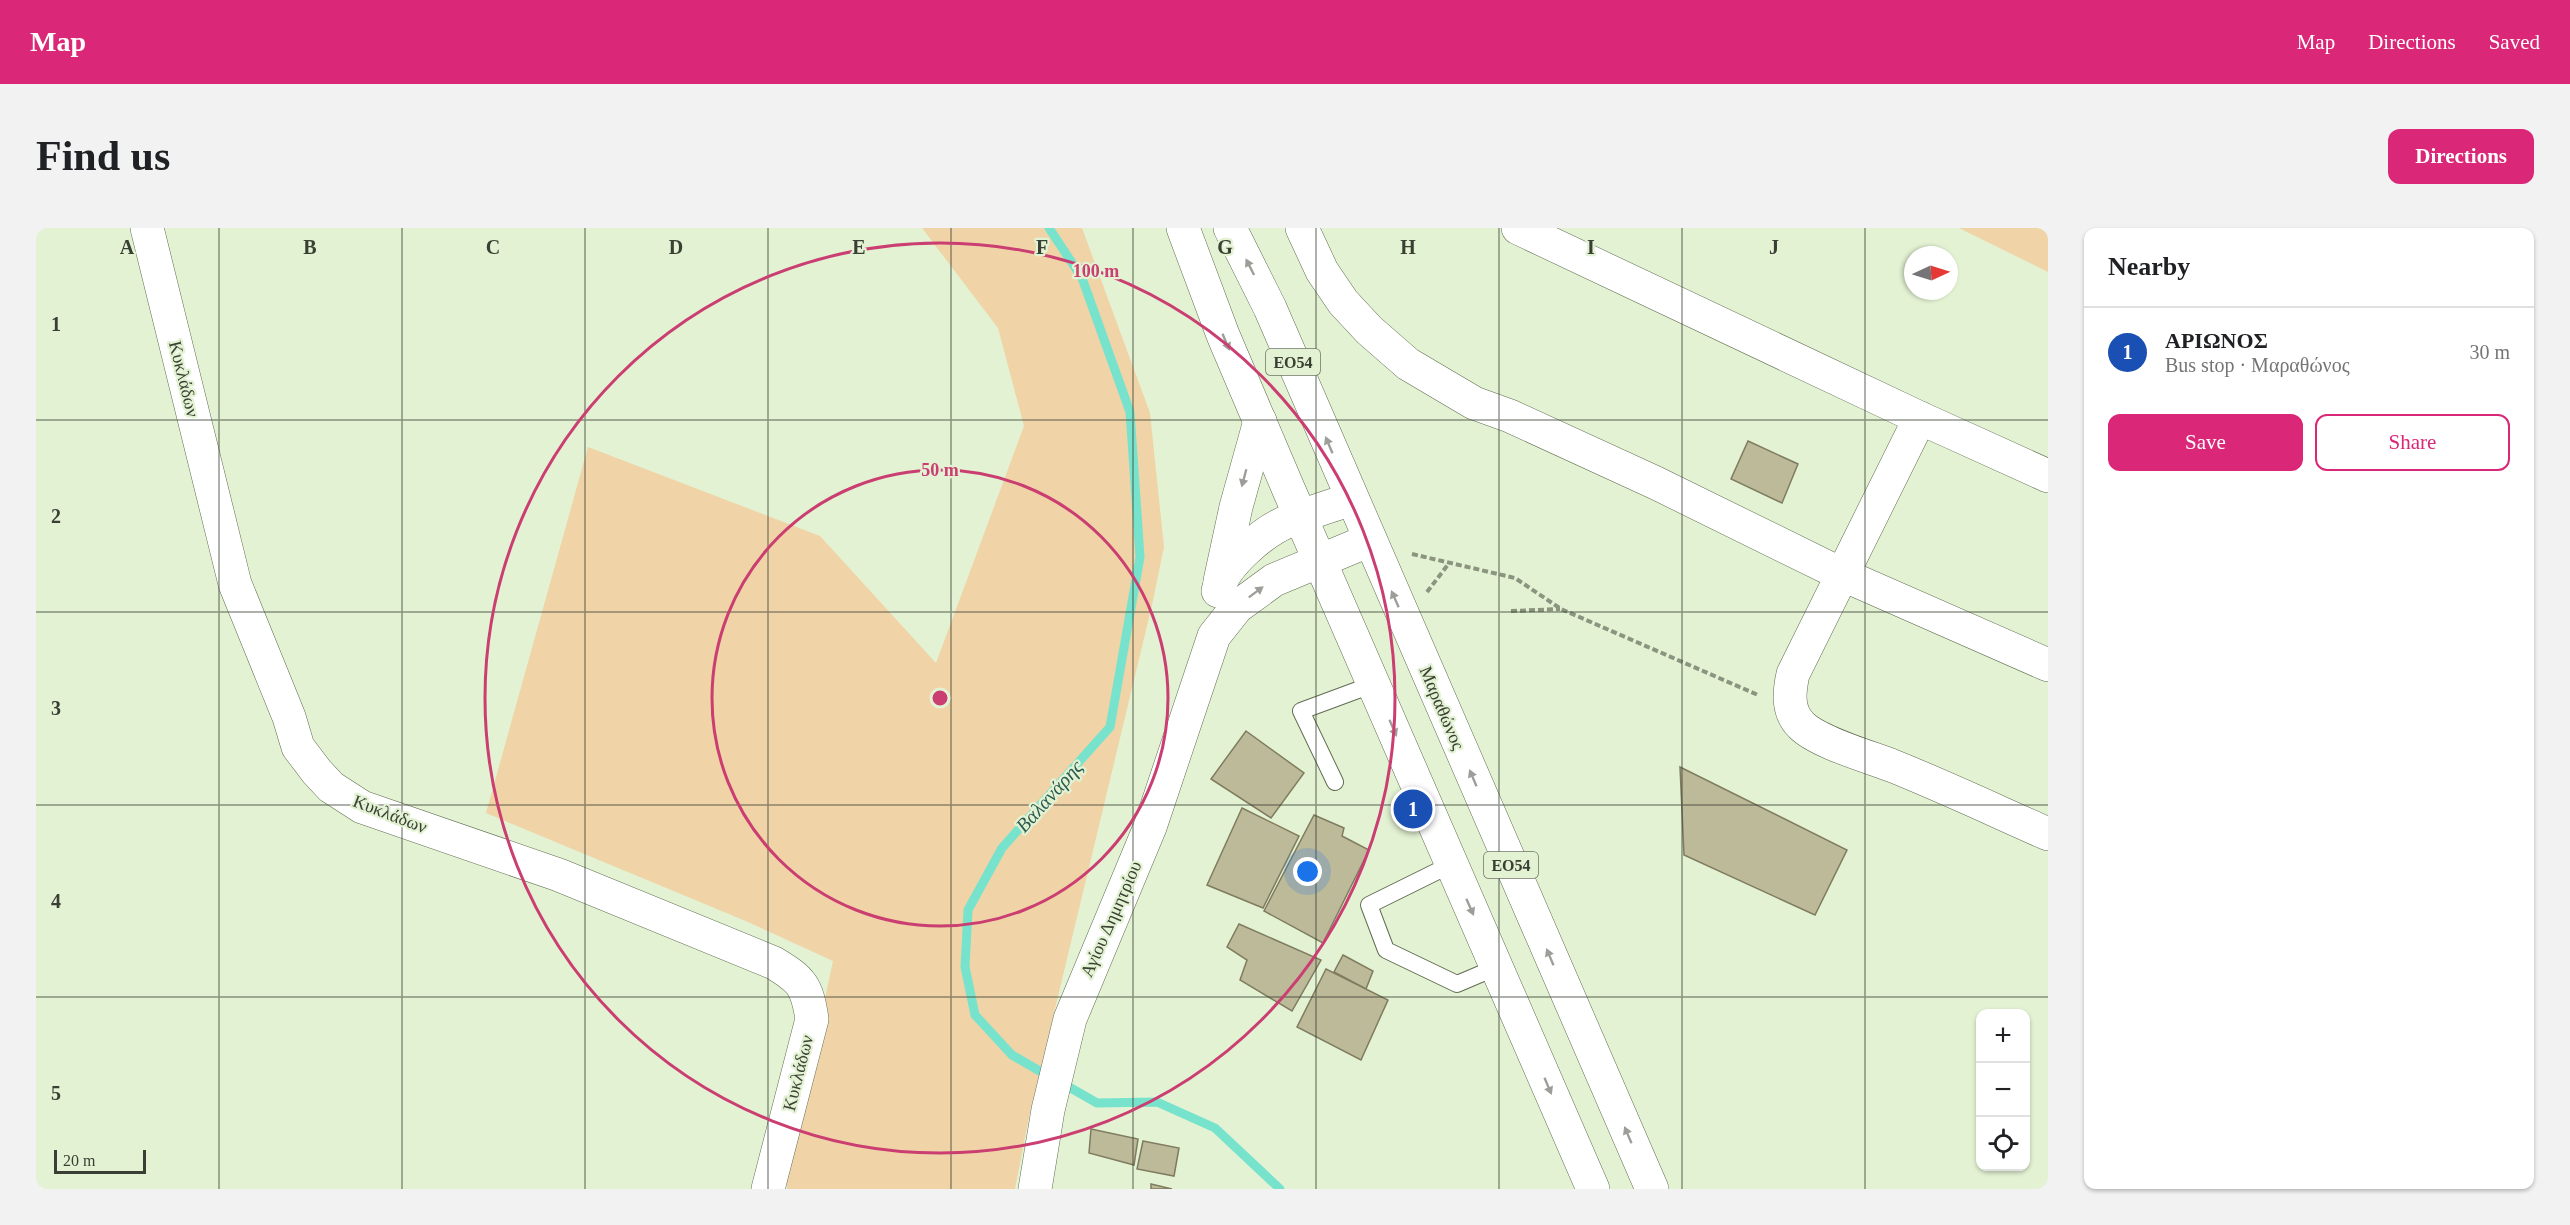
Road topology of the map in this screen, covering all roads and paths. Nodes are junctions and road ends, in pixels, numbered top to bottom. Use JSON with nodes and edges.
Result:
{"nodes":[{"id":1,"x":147,"y":228,"type":"edge"},
{"id":2,"x":1183,"y":228,"type":"edge"},
{"id":3,"x":1230,"y":228,"type":"edge"},
{"id":4,"x":1302,"y":228,"type":"edge"},
{"id":5,"x":1518,"y":228,"type":"edge"},
{"id":6,"x":1920,"y":418,"type":"junction"},
{"id":7,"x":1260,"y":421,"type":"junction"},
{"id":8,"x":2048,"y":476,"type":"edge"},
{"id":9,"x":1352,"y":499,"type":"junction"},
{"id":10,"x":1301,"y":517,"type":"junction"},
{"id":11,"x":1374,"y":550,"type":"junction"},
{"id":12,"x":1319,"y":559,"type":"junction"},
{"id":13,"x":1841,"y":574,"type":"junction"},
{"id":14,"x":1220,"y":581,"type":"junction"},
{"id":15,"x":1561,"y":609,"type":"junction"},
{"id":16,"x":1511,"y":611,"type":"dead end"},
{"id":17,"x":1207,"y":653,"type":"junction"},
{"id":18,"x":2048,"y":665,"type":"edge"},
{"id":19,"x":1374,"y":684,"type":"junction"},
{"id":20,"x":1792,"y":709,"type":"junction"},
{"id":21,"x":1335,"y":782,"type":"dead end"},
{"id":22,"x":2048,"y":834,"type":"edge"},
{"id":23,"x":1452,"y":864,"type":"junction"},
{"id":24,"x":1497,"y":967,"type":"junction"},
{"id":25,"x":768,"y":1189,"type":"edge"},
{"id":26,"x":1035,"y":1189,"type":"edge"},
{"id":27,"x":1593,"y":1189,"type":"edge"},
{"id":28,"x":1652,"y":1189,"type":"edge"}],
"edges":[{"from":1,"to":25,"type":"street","name":"Κυκλάδων"},
{"from":2,"to":7,"type":"street","number":"ΕΟ54","one_way":true},
{"from":9,"to":3,"type":"street","name":"Μαραθώνος","number":"ΕΟ54","one_way":true},
{"from":4,"to":13,"type":"street"},
{"from":5,"to":6,"type":"street"},
{"from":6,"to":8,"type":"street"},
{"from":6,"to":13,"type":"street"},
{"from":7,"to":10,"type":"street","number":"ΕΟ54"},
{"from":7,"to":14,"type":"street","one_way":true},
{"from":9,"to":10,"type":"street","name":"Αγίου Δημητρίου"},
{"from":9,"to":11,"type":"street","name":"Μαραθώνος","number":"ΕΟ54"},
{"from":10,"to":12,"type":"street","number":"ΕΟ54"},
{"from":10,"to":14,"type":"street","name":"Αγίου Δημητρίου"},
{"from":11,"to":12,"type":"street","name":"Αγίου Δημητρίου"},
{"from":11,"to":15,"type":"path"},
{"from":28,"to":11,"type":"street","name":"Μαραθώνος","number":"ΕΟ54","one_way":true},
{"from":17,"to":12,"type":"street","name":"Αγίου Δημητρίου","one_way":true},
{"from":12,"to":19,"type":"street","number":"ΕΟ54"},
{"from":13,"to":18,"type":"street"},
{"from":13,"to":20,"type":"street"},
{"from":14,"to":17,"type":"street","name":"Αγίου Δημητρίου"},
{"from":15,"to":16,"type":"path"},
{"from":15,"to":20,"type":"path"},
{"from":17,"to":26,"type":"street","name":"Αγίου Δημητρίου"},
{"from":19,"to":21,"type":"lane"},
{"from":19,"to":23,"type":"street","number":"ΕΟ54","one_way":true},
{"from":20,"to":22,"type":"street"},
{"from":23,"to":24,"type":"street","number":"ΕΟ54","one_way":true},
{"from":23,"to":24,"type":"lane"},
{"from":24,"to":27,"type":"street","number":"ΕΟ54","one_way":true}]}
